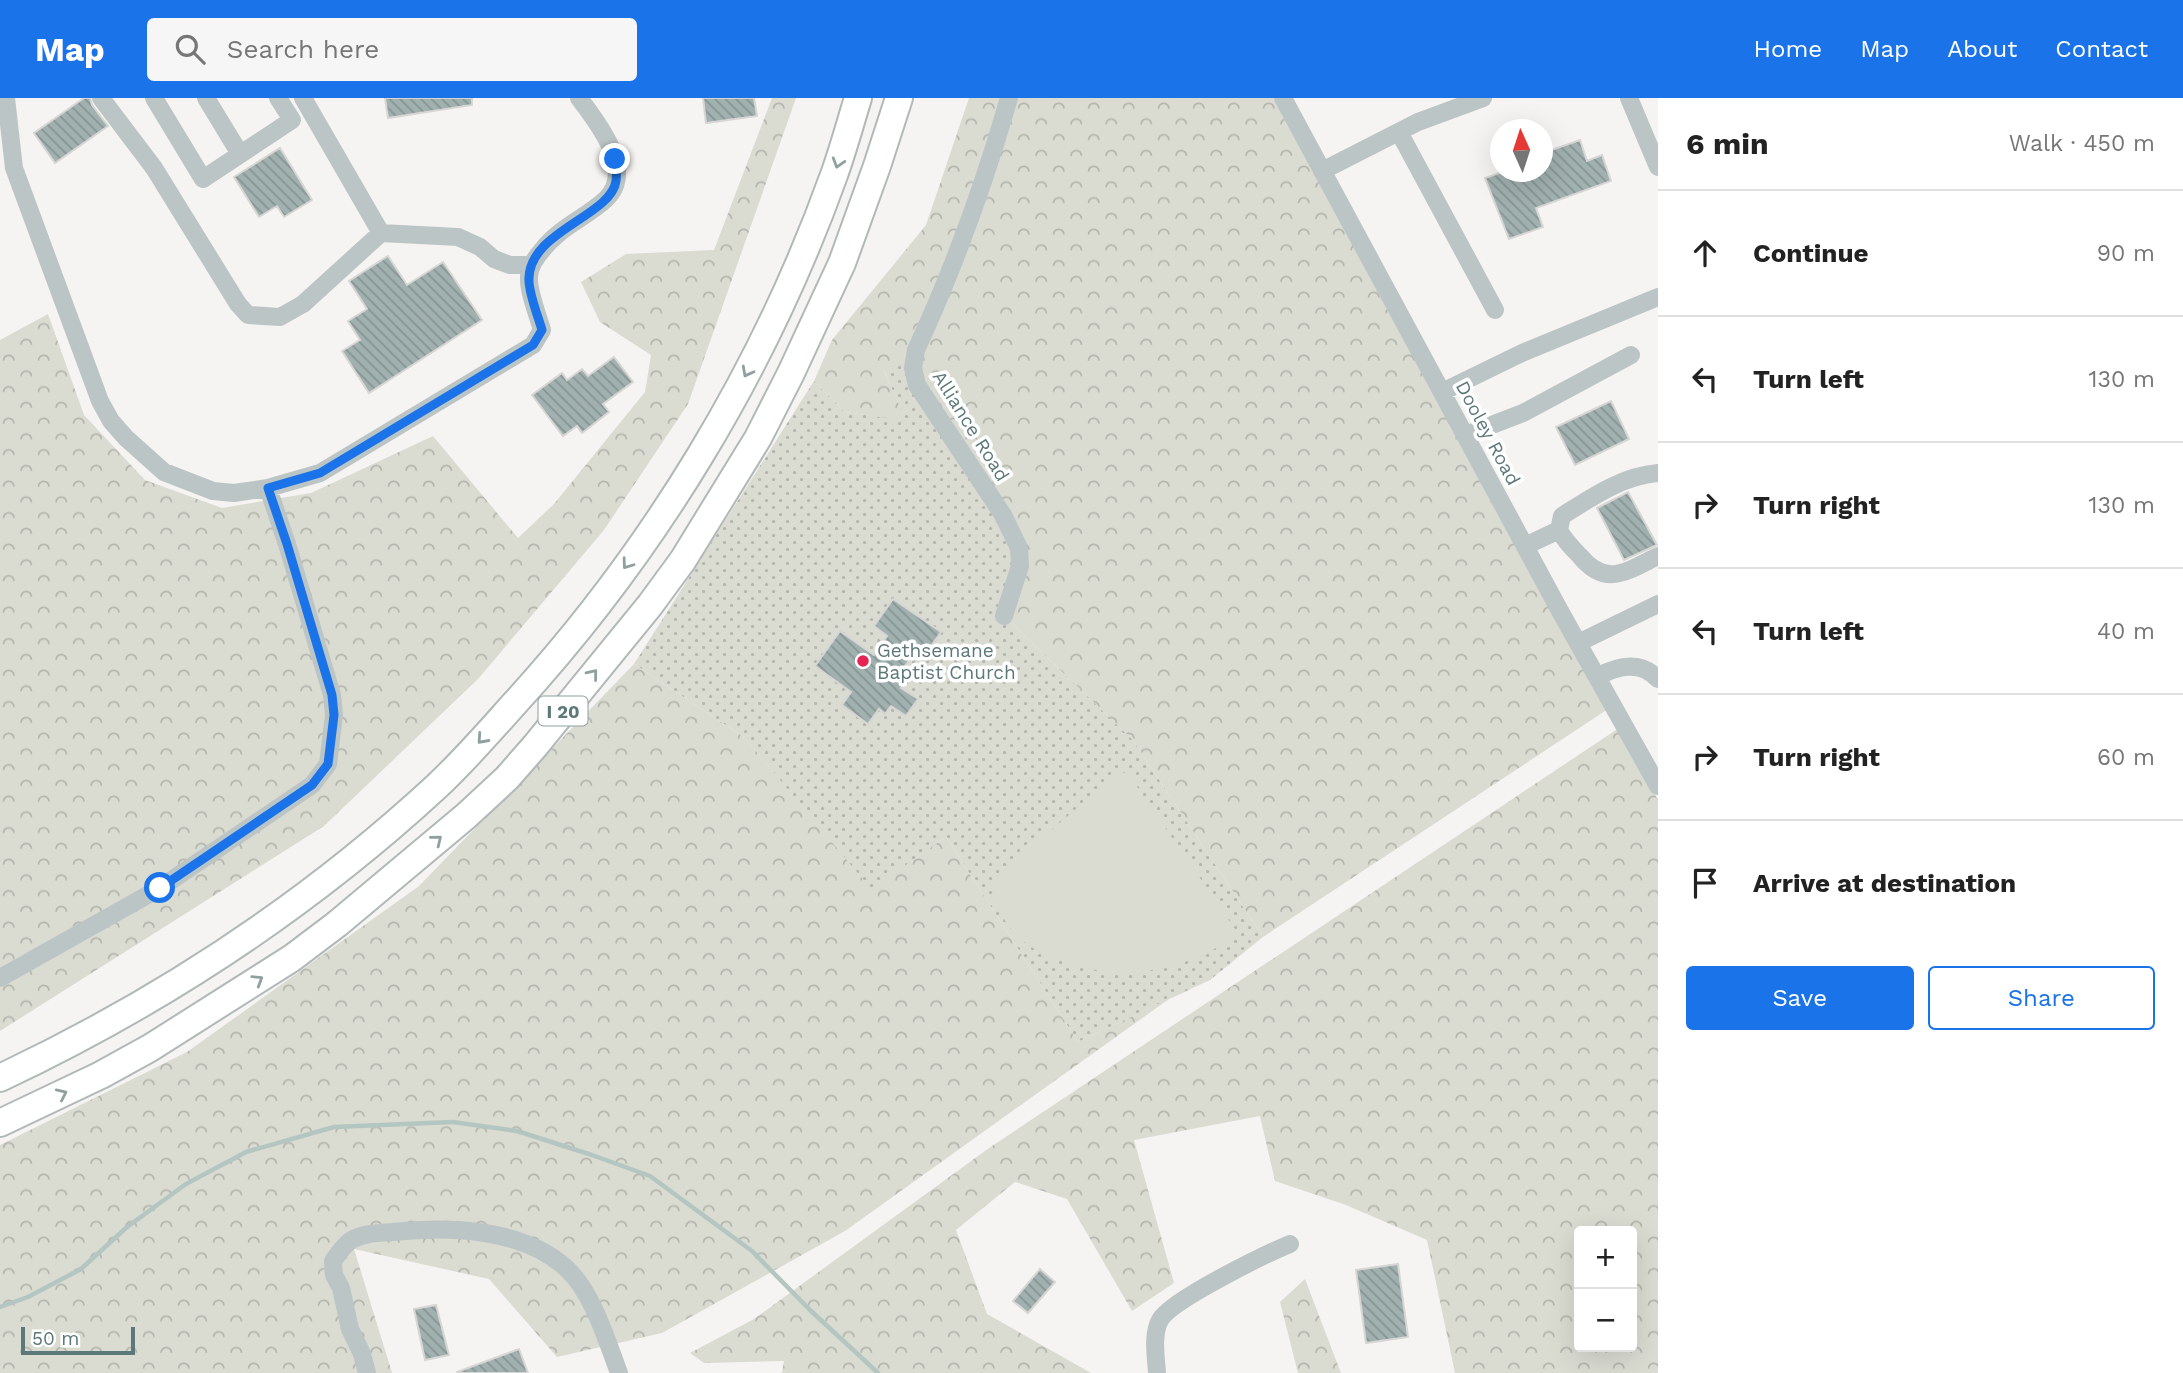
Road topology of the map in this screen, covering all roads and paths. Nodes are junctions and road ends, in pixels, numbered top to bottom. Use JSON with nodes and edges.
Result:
{"nodes":[{"id":1,"x":6,"y":98,"type":"edge"},
{"id":2,"x":101,"y":98,"type":"edge"},
{"id":3,"x":153,"y":98,"type":"edge"},
{"id":4,"x":206,"y":98,"type":"edge"},
{"id":5,"x":278,"y":98,"type":"edge"},
{"id":6,"x":303,"y":98,"type":"edge"},
{"id":7,"x":579,"y":98,"type":"edge"},
{"id":8,"x":858,"y":98,"type":"edge"},
{"id":9,"x":899,"y":98,"type":"edge"},
{"id":10,"x":1009,"y":98,"type":"edge"},
{"id":11,"x":1283,"y":98,"type":"edge"},
{"id":12,"x":1483,"y":98,"type":"edge"},
{"id":13,"x":1629,"y":98,"type":"edge"},
{"id":14,"x":1399,"y":132,"type":"junction"},
{"id":15,"x":240,"y":154,"type":"junction"},
{"id":16,"x":1658,"y":167,"type":"edge"},
{"id":17,"x":1322,"y":172,"type":"junction"},
{"id":18,"x":381,"y":233,"type":"junction"},
{"id":19,"x":532,"y":265,"type":"junction"},
{"id":20,"x":1658,"y":296,"type":"edge"},
{"id":21,"x":1494,"y":310,"type":"dead end"},
{"id":22,"x":1631,"y":355,"type":"dead end"},
{"id":23,"x":1442,"y":392,"type":"junction"},
{"id":24,"x":1466,"y":435,"type":"junction"},
{"id":25,"x":1658,"y":473,"type":"edge"},
{"id":26,"x":268,"y":488,"type":"junction"},
{"id":27,"x":1559,"y":530,"type":"junction"},
{"id":28,"x":1525,"y":545,"type":"junction"},
{"id":29,"x":1658,"y":556,"type":"edge"},
{"id":30,"x":1658,"y":604,"type":"edge"},
{"id":31,"x":1004,"y":615,"type":"dead end"},
{"id":32,"x":1578,"y":643,"type":"junction"},
{"id":33,"x":1597,"y":677,"type":"junction"},
{"id":34,"x":1658,"y":679,"type":"edge"},
{"id":35,"x":1653,"y":767,"type":"edge"},
{"id":36,"x":1658,"y":786,"type":"edge"},
{"id":37,"x":0,"y":978,"type":"edge"},
{"id":38,"x":0,"y":1077,"type":"edge"},
{"id":39,"x":0,"y":1123,"type":"edge"},
{"id":40,"x":1290,"y":1244,"type":"dead end"},
{"id":41,"x":367,"y":1373,"type":"edge"},
{"id":42,"x":619,"y":1373,"type":"edge"},
{"id":43,"x":1157,"y":1373,"type":"edge"}],
"edges":[{"from":1,"to":26,"type":"street"},
{"from":2,"to":18,"type":"street"},
{"from":3,"to":15,"type":"street"},
{"from":4,"to":15,"type":"street"},
{"from":5,"to":15,"type":"street"},
{"from":6,"to":18,"type":"street"},
{"from":7,"to":19,"type":"street"},
{"from":8,"to":38,"type":"highway","number":"I 20","one_way":true},
{"from":39,"to":9,"type":"highway","number":"I 20","one_way":true},
{"from":10,"to":31,"type":"street","name":"Alliance Road"},
{"from":11,"to":17,"type":"street","name":"Dooley Road"},
{"from":12,"to":14,"type":"street"},
{"from":13,"to":16,"type":"street"},
{"from":14,"to":17,"type":"street"},
{"from":14,"to":21,"type":"street"},
{"from":17,"to":23,"type":"street","name":"Dooley Road"},
{"from":18,"to":19,"type":"street"},
{"from":19,"to":26,"type":"street"},
{"from":20,"to":23,"type":"street"},
{"from":22,"to":24,"type":"street"},
{"from":23,"to":24,"type":"street","name":"Dooley Road"},
{"from":24,"to":28,"type":"street","name":"Dooley Road"},
{"from":25,"to":27,"type":"street"},
{"from":26,"to":37,"type":"street"},
{"from":27,"to":28,"type":"street"},
{"from":27,"to":29,"type":"street"},
{"from":28,"to":32,"type":"street","name":"Dooley Road"},
{"from":30,"to":32,"type":"street"},
{"from":32,"to":33,"type":"street","name":"Dooley Road"},
{"from":33,"to":34,"type":"street"},
{"from":33,"to":35,"type":"street","name":"Dooley Road"},
{"from":35,"to":36,"type":"street","name":"Dooley Road"},
{"from":40,"to":43,"type":"street"},
{"from":41,"to":42,"type":"street"}]}
